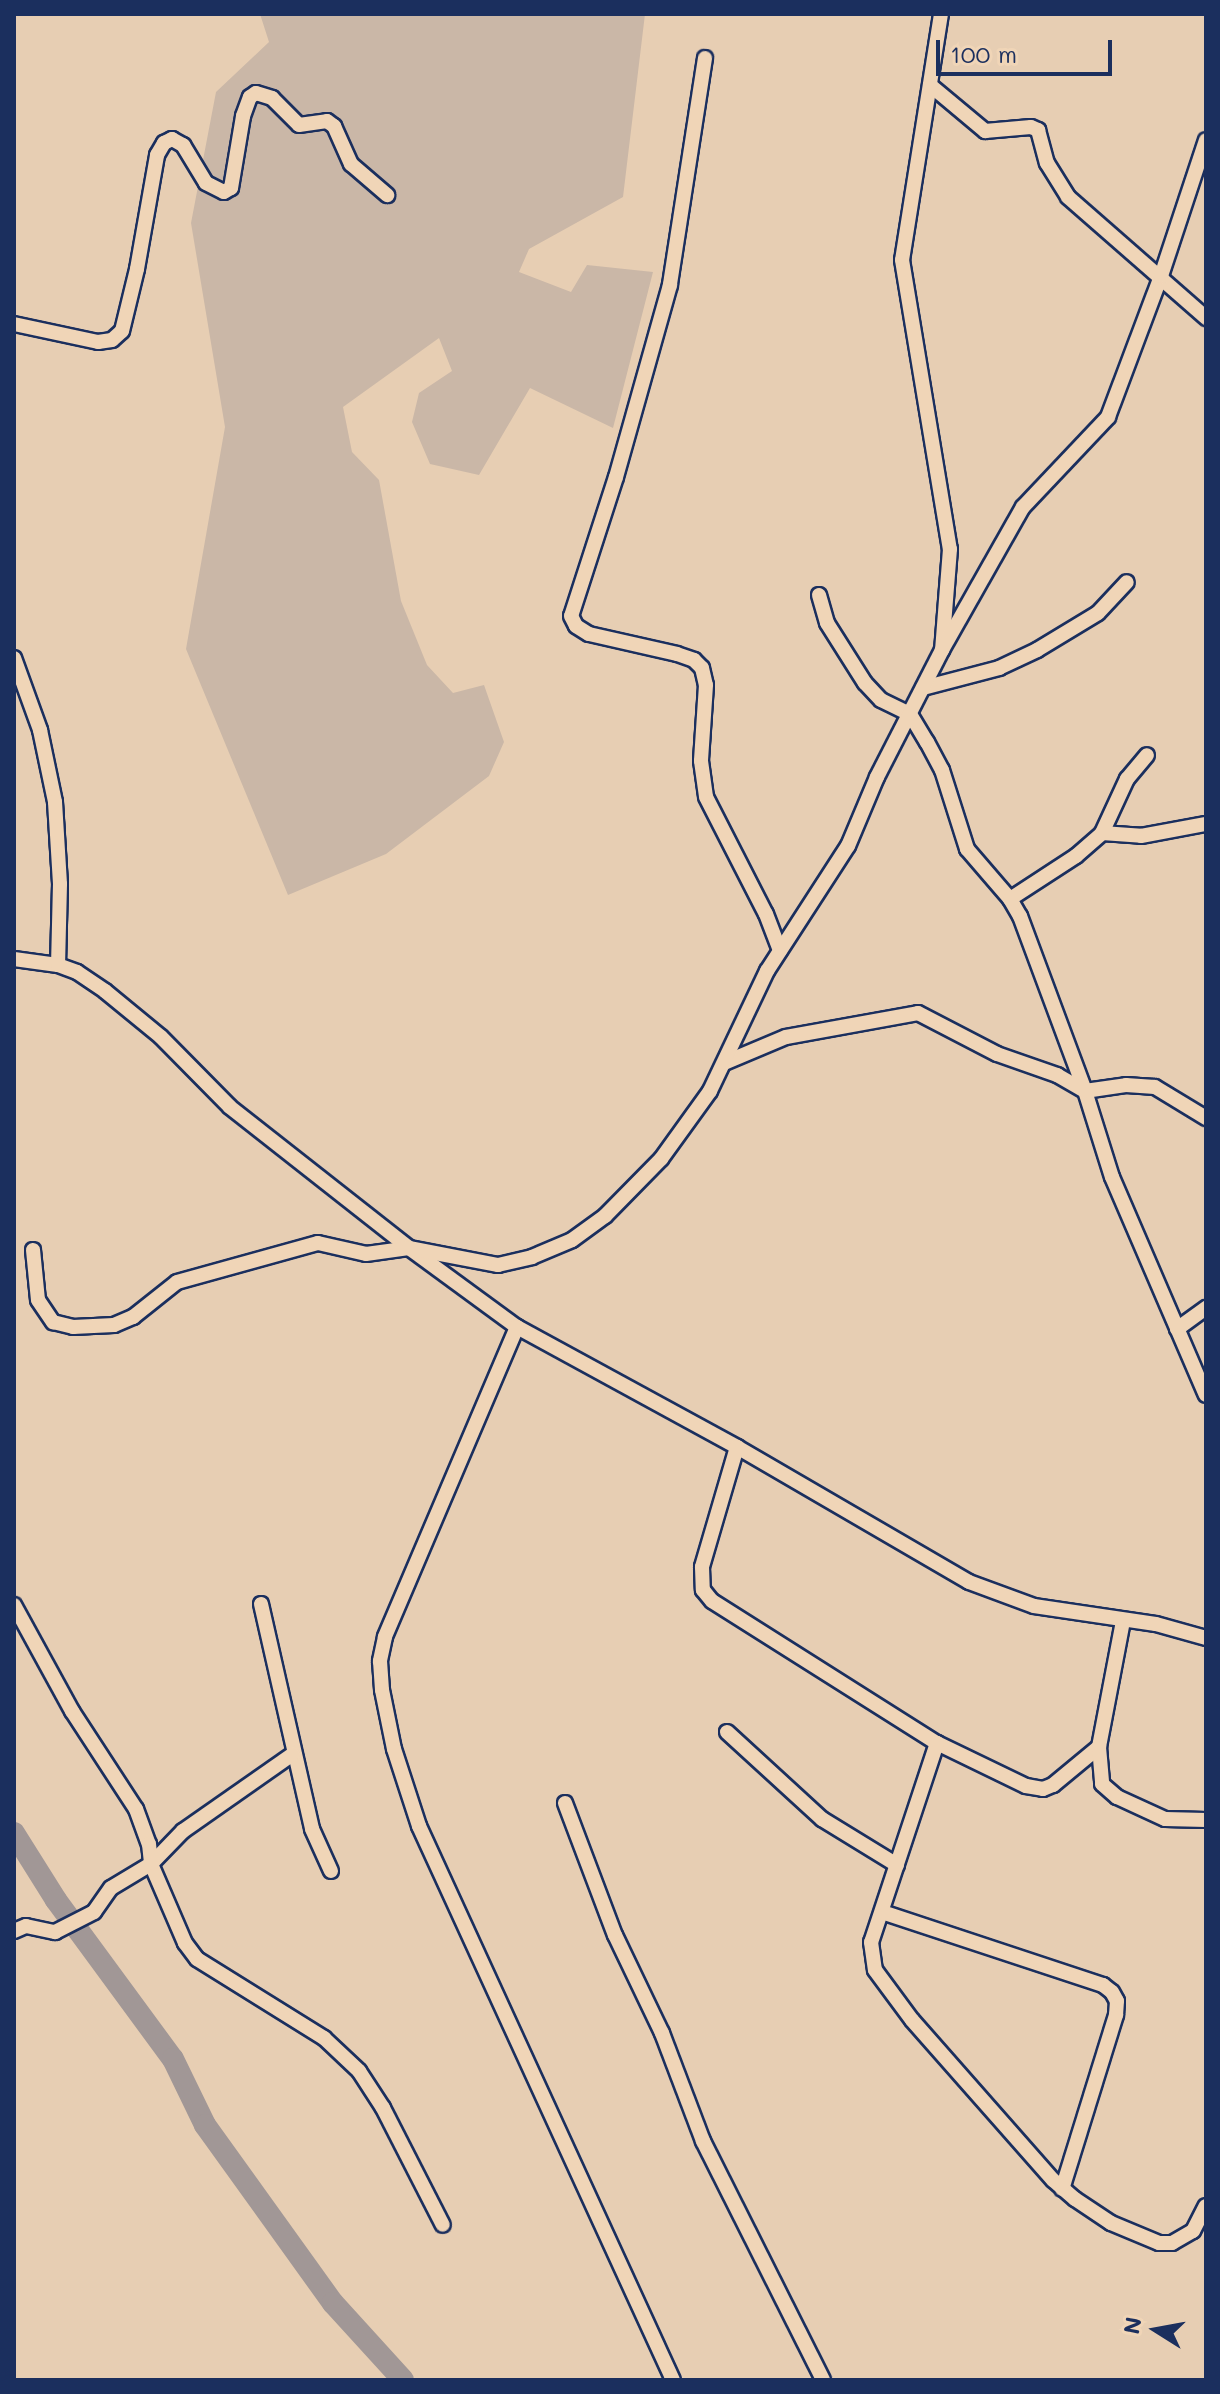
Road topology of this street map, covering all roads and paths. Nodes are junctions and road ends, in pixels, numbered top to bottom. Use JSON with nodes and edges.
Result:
{"nodes":[{"id":1,"x":941,"y":14,"type":"edge"},
{"id":2,"x":705,"y":58,"type":"dead end"},
{"id":3,"x":930,"y":85,"type":"junction"},
{"id":4,"x":1206,"y":140,"type":"edge"},
{"id":5,"x":387,"y":195,"type":"dead end"},
{"id":6,"x":1161,"y":276,"type":"junction"},
{"id":7,"x":1206,"y":318,"type":"edge"},
{"id":8,"x":14,"y":324,"type":"edge"},
{"id":9,"x":1127,"y":582,"type":"dead end"},
{"id":10,"x":819,"y":595,"type":"dead end"},
{"id":11,"x":942,"y":650,"type":"junction"},
{"id":12,"x":14,"y":658,"type":"edge"},
{"id":13,"x":923,"y":688,"type":"junction"},
{"id":14,"x":910,"y":714,"type":"junction"},
{"id":15,"x":1147,"y":755,"type":"dead end"},
{"id":16,"x":1206,"y":824,"type":"edge"},
{"id":17,"x":1102,"y":833,"type":"junction"},
{"id":18,"x":1010,"y":899,"type":"junction"},
{"id":19,"x":780,"y":950,"type":"junction"},
{"id":20,"x":14,"y":959,"type":"edge"},
{"id":21,"x":58,"y":965,"type":"junction"},
{"id":22,"x":724,"y":1063,"type":"junction"},
{"id":23,"x":1085,"y":1091,"type":"junction"},
{"id":24,"x":1206,"y":1118,"type":"edge"},
{"id":25,"x":409,"y":1248,"type":"junction"},
{"id":26,"x":33,"y":1250,"type":"dead end"},
{"id":27,"x":1206,"y":1308,"type":"edge"},
{"id":28,"x":517,"y":1327,"type":"junction"},
{"id":29,"x":1177,"y":1329,"type":"junction"},
{"id":30,"x":1206,"y":1395,"type":"edge"},
{"id":31,"x":737,"y":1447,"type":"junction"},
{"id":32,"x":261,"y":1604,"type":"dead end"},
{"id":33,"x":14,"y":1605,"type":"edge"},
{"id":34,"x":1123,"y":1621,"type":"junction"},
{"id":35,"x":1206,"y":1638,"type":"edge"},
{"id":36,"x":727,"y":1732,"type":"dead end"},
{"id":37,"x":937,"y":1743,"type":"junction"},
{"id":38,"x":1099,"y":1747,"type":"junction"},
{"id":39,"x":293,"y":1754,"type":"junction"},
{"id":40,"x":565,"y":1803,"type":"dead end"},
{"id":41,"x":1206,"y":1820,"type":"edge"},
{"id":42,"x":151,"y":1864,"type":"junction"},
{"id":43,"x":897,"y":1865,"type":"junction"},
{"id":44,"x":331,"y":1871,"type":"dead end"},
{"id":45,"x":882,"y":1912,"type":"junction"},
{"id":46,"x":14,"y":1931,"type":"edge"},
{"id":47,"x":1062,"y":2189,"type":"junction"},
{"id":48,"x":1206,"y":2206,"type":"edge"},
{"id":49,"x":443,"y":2225,"type":"dead end"},
{"id":50,"x":673,"y":2380,"type":"edge"},
{"id":51,"x":823,"y":2380,"type":"edge"}],
"edges":[{"from":1,"to":3,"type":"street"},
{"from":2,"to":19,"type":"street"},
{"from":3,"to":6,"type":"street"},
{"from":3,"to":11,"type":"street"},
{"from":4,"to":6,"type":"street"},
{"from":5,"to":8,"type":"street"},
{"from":6,"to":7,"type":"street"},
{"from":6,"to":11,"type":"street"},
{"from":9,"to":13,"type":"street"},
{"from":10,"to":14,"type":"street"},
{"from":11,"to":13,"type":"street"},
{"from":12,"to":21,"type":"street"},
{"from":13,"to":14,"type":"street"},
{"from":14,"to":18,"type":"street"},
{"from":14,"to":19,"type":"street"},
{"from":15,"to":17,"type":"street"},
{"from":16,"to":17,"type":"street"},
{"from":17,"to":18,"type":"street"},
{"from":18,"to":23,"type":"street"},
{"from":19,"to":22,"type":"street"},
{"from":20,"to":21,"type":"street"},
{"from":21,"to":25,"type":"street"},
{"from":22,"to":23,"type":"street"},
{"from":22,"to":25,"type":"street"},
{"from":23,"to":24,"type":"street"},
{"from":23,"to":29,"type":"street"},
{"from":25,"to":26,"type":"street"},
{"from":25,"to":28,"type":"street"},
{"from":27,"to":29,"type":"street"},
{"from":28,"to":31,"type":"street"},
{"from":28,"to":50,"type":"street"},
{"from":29,"to":30,"type":"street"},
{"from":31,"to":34,"type":"street"},
{"from":31,"to":37,"type":"street"},
{"from":32,"to":39,"type":"street"},
{"from":33,"to":42,"type":"street"},
{"from":34,"to":35,"type":"street"},
{"from":34,"to":38,"type":"street"},
{"from":36,"to":43,"type":"street"},
{"from":37,"to":38,"type":"street"},
{"from":37,"to":43,"type":"street"},
{"from":38,"to":41,"type":"street"},
{"from":39,"to":42,"type":"street"},
{"from":39,"to":44,"type":"street"},
{"from":40,"to":51,"type":"street"},
{"from":42,"to":46,"type":"street"},
{"from":42,"to":49,"type":"street"},
{"from":43,"to":45,"type":"street"},
{"from":45,"to":47,"type":"street"},
{"from":45,"to":47,"type":"street"},
{"from":47,"to":48,"type":"street"}]}
